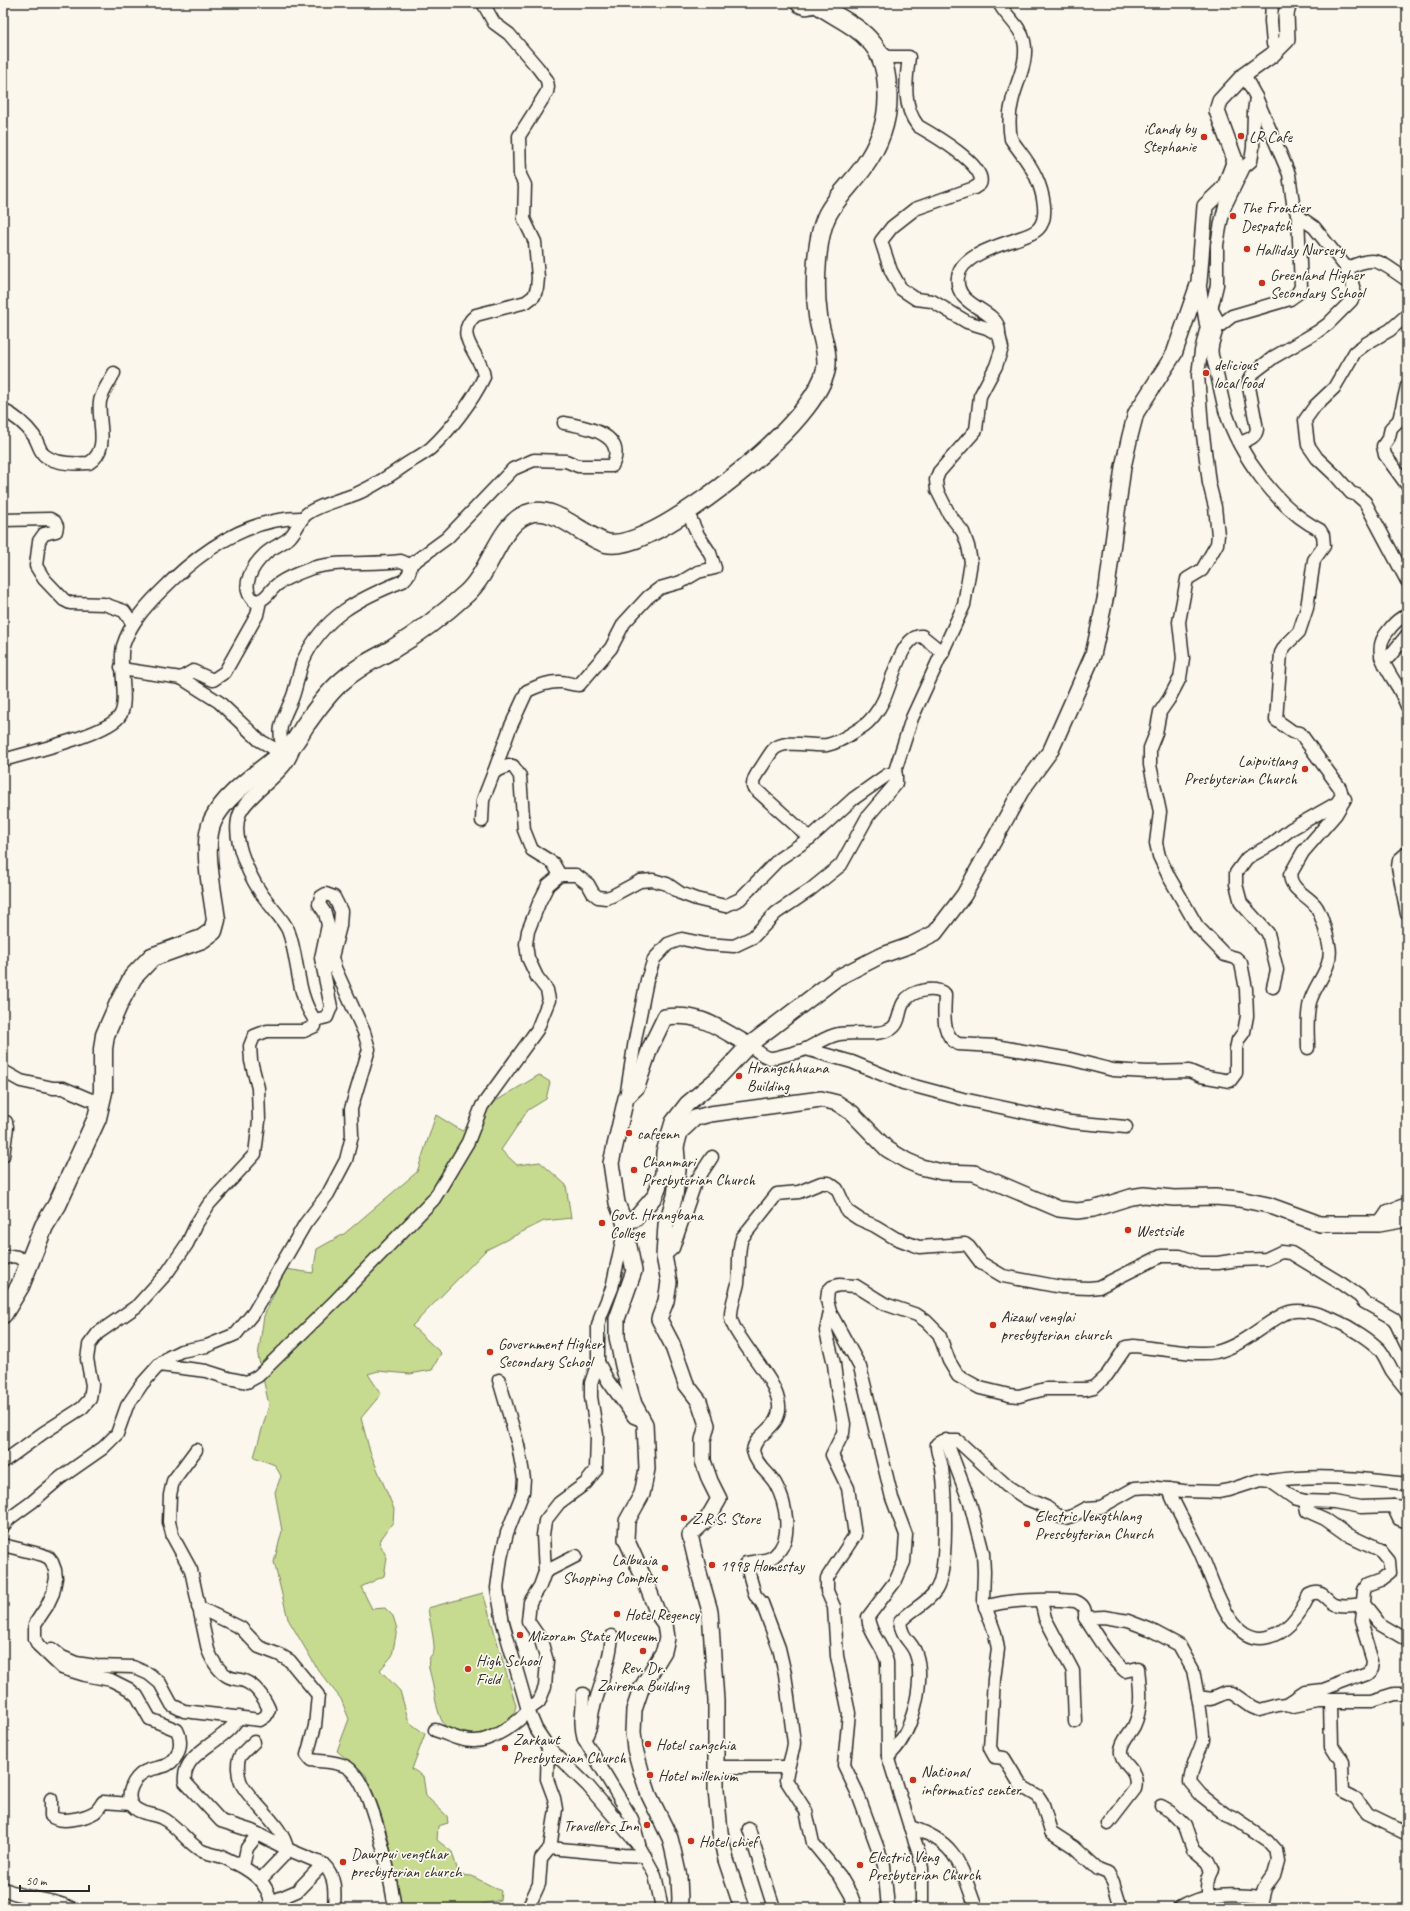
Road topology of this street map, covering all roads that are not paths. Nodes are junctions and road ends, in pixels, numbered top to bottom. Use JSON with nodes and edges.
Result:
{"nodes":[{"id":1,"x":483,"y":3,"type":"edge"},
{"id":2,"x":796,"y":3,"type":"edge"},
{"id":3,"x":999,"y":3,"type":"edge"},
{"id":4,"x":1272,"y":3,"type":"edge"},
{"id":5,"x":1289,"y":3,"type":"edge"},
{"id":6,"x":818,"y":4,"type":"edge"},
{"id":7,"x":875,"y":48,"type":"junction"},
{"id":8,"x":1278,"y":50,"type":"junction"},
{"id":9,"x":1244,"y":74,"type":"junction"},
{"id":10,"x":1256,"y":97,"type":"junction"},
{"id":11,"x":1298,"y":216,"type":"junction"},
{"id":12,"x":1346,"y":269,"type":"junction"},
{"id":13,"x":1407,"y":280,"type":"edge"},
{"id":14,"x":1199,"y":282,"type":"junction"},
{"id":15,"x":1407,"y":315,"type":"edge"},
{"id":16,"x":1212,"y":327,"type":"junction"},
{"id":17,"x":999,"y":335,"type":"junction"},
{"id":18,"x":114,"y":373,"type":"dead end"},
{"id":19,"x":1407,"y":386,"type":"edge"},
{"id":20,"x":3,"y":410,"type":"edge"},
{"id":21,"x":564,"y":423,"type":"dead end"},
{"id":22,"x":1240,"y":443,"type":"junction"},
{"id":23,"x":1407,"y":485,"type":"edge"},
{"id":24,"x":687,"y":511,"type":"junction"},
{"id":25,"x":301,"y":518,"type":"junction"},
{"id":26,"x":3,"y":520,"type":"edge"},
{"id":27,"x":410,"y":565,"type":"junction"},
{"id":28,"x":1407,"y":581,"type":"edge"},
{"id":29,"x":260,"y":601,"type":"junction"},
{"id":30,"x":1407,"y":615,"type":"edge"},
{"id":31,"x":133,"y":624,"type":"junction"},
{"id":32,"x":1407,"y":635,"type":"edge"},
{"id":33,"x":943,"y":653,"type":"junction"},
{"id":34,"x":1381,"y":657,"type":"junction"},
{"id":35,"x":121,"y":667,"type":"junction"},
{"id":36,"x":181,"y":678,"type":"junction"},
{"id":37,"x":1407,"y":706,"type":"edge"},
{"id":38,"x":287,"y":749,"type":"junction"},
{"id":39,"x":3,"y":760,"type":"edge"},
{"id":40,"x":494,"y":772,"type":"junction"},
{"id":41,"x":894,"y":774,"type":"junction"},
{"id":42,"x":1342,"y":795,"type":"junction"},
{"id":43,"x":482,"y":821,"type":"dead end"},
{"id":44,"x":810,"y":838,"type":"junction"},
{"id":45,"x":1407,"y":853,"type":"edge"},
{"id":46,"x":560,"y":875,"type":"junction"},
{"id":47,"x":1407,"y":914,"type":"edge"},
{"id":48,"x":1273,"y":987,"type":"dead end"},
{"id":49,"x":315,"y":1020,"type":"junction"},
{"id":50,"x":749,"y":1045,"type":"junction"},
{"id":51,"x":1308,"y":1048,"type":"dead end"},
{"id":52,"x":806,"y":1049,"type":"junction"},
{"id":53,"x":3,"y":1071,"type":"edge"},
{"id":54,"x":626,"y":1098,"type":"junction"},
{"id":55,"x":100,"y":1102,"type":"junction"},
{"id":56,"x":3,"y":1121,"type":"edge"},
{"id":57,"x":1126,"y":1127,"type":"dead end"},
{"id":58,"x":3,"y":1156,"type":"edge"},
{"id":59,"x":712,"y":1157,"type":"dead end"},
{"id":60,"x":1407,"y":1204,"type":"edge"},
{"id":61,"x":1407,"y":1219,"type":"edge"},
{"id":62,"x":624,"y":1224,"type":"junction"},
{"id":63,"x":1379,"y":1224,"type":"junction"},
{"id":64,"x":664,"y":1256,"type":"junction"},
{"id":65,"x":3,"y":1259,"type":"edge"},
{"id":66,"x":26,"y":1270,"type":"junction"},
{"id":67,"x":830,"y":1312,"type":"junction"},
{"id":68,"x":3,"y":1314,"type":"edge"},
{"id":69,"x":1407,"y":1346,"type":"edge"},
{"id":70,"x":598,"y":1362,"type":"junction"},
{"id":71,"x":159,"y":1366,"type":"junction"},
{"id":72,"x":499,"y":1380,"type":"dead end"},
{"id":73,"x":1407,"y":1390,"type":"edge"},
{"id":74,"x":642,"y":1419,"type":"junction"},
{"id":75,"x":946,"y":1440,"type":"junction"},
{"id":76,"x":196,"y":1450,"type":"dead end"},
{"id":77,"x":3,"y":1462,"type":"edge"},
{"id":78,"x":1270,"y":1481,"type":"junction"},
{"id":79,"x":1407,"y":1484,"type":"edge"},
{"id":80,"x":1169,"y":1489,"type":"junction"},
{"id":81,"x":1305,"y":1502,"type":"junction"},
{"id":82,"x":1394,"y":1506,"type":"junction"},
{"id":83,"x":1407,"y":1507,"type":"edge"},
{"id":84,"x":1407,"y":1522,"type":"edge"},
{"id":85,"x":3,"y":1526,"type":"edge"},
{"id":86,"x":3,"y":1545,"type":"edge"},
{"id":87,"x":576,"y":1556,"type":"dead end"},
{"id":88,"x":545,"y":1572,"type":"junction"},
{"id":89,"x":1041,"y":1601,"type":"junction"},
{"id":90,"x":1363,"y":1604,"type":"junction"},
{"id":91,"x":198,"y":1607,"type":"junction"},
{"id":92,"x":985,"y":1608,"type":"junction"},
{"id":93,"x":1085,"y":1618,"type":"junction"},
{"id":94,"x":612,"y":1636,"type":"dead end"},
{"id":95,"x":1407,"y":1640,"type":"edge"},
{"id":96,"x":36,"y":1641,"type":"junction"},
{"id":97,"x":583,"y":1694,"type":"dead end"},
{"id":98,"x":1407,"y":1694,"type":"edge"},
{"id":99,"x":1198,"y":1697,"type":"junction"},
{"id":100,"x":1330,"y":1702,"type":"junction"},
{"id":101,"x":1287,"y":1704,"type":"junction"},
{"id":102,"x":528,"y":1710,"type":"junction"},
{"id":103,"x":239,"y":1717,"type":"junction"},
{"id":104,"x":1075,"y":1722,"type":"dead end"},
{"id":105,"x":435,"y":1730,"type":"dead end"},
{"id":106,"x":584,"y":1739,"type":"junction"},
{"id":107,"x":254,"y":1742,"type":"dead end"},
{"id":108,"x":548,"y":1746,"type":"junction"},
{"id":109,"x":888,"y":1756,"type":"junction"},
{"id":110,"x":716,"y":1765,"type":"junction"},
{"id":111,"x":787,"y":1767,"type":"junction"},
{"id":112,"x":51,"y":1799,"type":"dead end"},
{"id":113,"x":131,"y":1804,"type":"junction"},
{"id":114,"x":1161,"y":1806,"type":"dead end"},
{"id":115,"x":1108,"y":1824,"type":"dead end"},
{"id":116,"x":910,"y":1827,"type":"junction"},
{"id":117,"x":749,"y":1829,"type":"dead end"},
{"id":118,"x":258,"y":1834,"type":"junction"},
{"id":119,"x":1407,"y":1834,"type":"edge"},
{"id":120,"x":550,"y":1848,"type":"junction"},
{"id":121,"x":287,"y":1849,"type":"junction"},
{"id":122,"x":642,"y":1851,"type":"junction"},
{"id":123,"x":234,"y":1863,"type":"junction"},
{"id":124,"x":323,"y":1864,"type":"junction"},
{"id":125,"x":261,"y":1879,"type":"junction"},
{"id":126,"x":3,"y":1888,"type":"edge"},
{"id":127,"x":1208,"y":1902,"type":"edge"},
{"id":128,"x":1261,"y":1902,"type":"edge"},
{"id":129,"x":271,"y":1905,"type":"edge"},
{"id":130,"x":71,"y":1908,"type":"edge"},
{"id":131,"x":334,"y":1908,"type":"edge"},
{"id":132,"x":395,"y":1908,"type":"edge"},
{"id":133,"x":528,"y":1908,"type":"edge"},
{"id":134,"x":662,"y":1908,"type":"edge"},
{"id":135,"x":679,"y":1908,"type":"edge"},
{"id":136,"x":742,"y":1908,"type":"edge"},
{"id":137,"x":774,"y":1908,"type":"edge"},
{"id":138,"x":856,"y":1908,"type":"edge"},
{"id":139,"x":888,"y":1908,"type":"edge"},
{"id":140,"x":922,"y":1908,"type":"edge"},
{"id":141,"x":976,"y":1908,"type":"edge"},
{"id":142,"x":1121,"y":1908,"type":"edge"},
{"id":143,"x":1179,"y":1908,"type":"edge"}],
"edges":[{"from":1,"to":25,"type":"street"},
{"from":2,"to":6,"type":"street"},
{"from":3,"to":17,"type":"street"},
{"from":4,"to":8,"type":"street"},
{"from":5,"to":8,"type":"main road"},
{"from":6,"to":7,"type":"highway"},
{"from":7,"to":17,"type":"street"},
{"from":7,"to":24,"type":"highway"},
{"from":8,"to":9,"type":"main road"},
{"from":9,"to":10,"type":"street"},
{"from":9,"to":14,"type":"main road"},
{"from":10,"to":11,"type":"street"},
{"from":10,"to":16,"type":"street"},
{"from":11,"to":12,"type":"street"},
{"from":11,"to":16,"type":"street"},
{"from":12,"to":13,"type":"street"},
{"from":12,"to":22,"type":"street"},
{"from":14,"to":16,"type":"street"},
{"from":14,"to":50,"type":"main road"},
{"from":15,"to":28,"type":"street"},
{"from":16,"to":22,"type":"street"},
{"from":16,"to":52,"type":"street"},
{"from":17,"to":33,"type":"street"},
{"from":18,"to":20,"type":"street"},
{"from":19,"to":23,"type":"street"},
{"from":21,"to":27,"type":"street"},
{"from":22,"to":42,"type":"street"},
{"from":24,"to":38,"type":"highway"},
{"from":24,"to":40,"type":"street"},
{"from":25,"to":29,"type":"street"},
{"from":25,"to":31,"type":"street"},
{"from":26,"to":31,"type":"street"},
{"from":27,"to":29,"type":"street"},
{"from":27,"to":38,"type":"street"},
{"from":29,"to":36,"type":"street"},
{"from":30,"to":34,"type":"street"},
{"from":31,"to":35,"type":"street"},
{"from":32,"to":34,"type":"street"},
{"from":33,"to":41,"type":"street"},
{"from":33,"to":44,"type":"street"},
{"from":34,"to":37,"type":"street"},
{"from":35,"to":36,"type":"street"},
{"from":35,"to":39,"type":"street"},
{"from":36,"to":38,"type":"street"},
{"from":38,"to":49,"type":"street"},
{"from":38,"to":55,"type":"highway"},
{"from":40,"to":43,"type":"street"},
{"from":40,"to":46,"type":"street"},
{"from":41,"to":44,"type":"street"},
{"from":41,"to":54,"type":"street"},
{"from":42,"to":48,"type":"street"},
{"from":42,"to":51,"type":"street"},
{"from":44,"to":46,"type":"street"},
{"from":45,"to":47,"type":"street"},
{"from":46,"to":71,"type":"street"},
{"from":49,"to":71,"type":"street"},
{"from":49,"to":77,"type":"street"},
{"from":50,"to":52,"type":"street"},
{"from":50,"to":54,"type":"main road"},
{"from":50,"to":62,"type":"main road"},
{"from":52,"to":57,"type":"street"},
{"from":53,"to":55,"type":"street"},
{"from":54,"to":62,"type":"main road"},
{"from":55,"to":66,"type":"highway"},
{"from":56,"to":58,"type":"street"},
{"from":59,"to":64,"type":"street"},
{"from":60,"to":63,"type":"street"},
{"from":61,"to":63,"type":"main road"},
{"from":62,"to":70,"type":"street"},
{"from":62,"to":74,"type":"main road"},
{"from":63,"to":64,"type":"main road"},
{"from":64,"to":110,"type":"main road"},
{"from":65,"to":66,"type":"street"},
{"from":66,"to":68,"type":"highway"},
{"from":67,"to":73,"type":"street"},
{"from":67,"to":109,"type":"street"},
{"from":67,"to":139,"type":"street"},
{"from":69,"to":111,"type":"street"},
{"from":70,"to":74,"type":"street"},
{"from":70,"to":88,"type":"street"},
{"from":71,"to":85,"type":"street"},
{"from":72,"to":102,"type":"street"},
{"from":74,"to":135,"type":"main road"},
{"from":75,"to":80,"type":"street"},
{"from":75,"to":92,"type":"street"},
{"from":75,"to":109,"type":"street"},
{"from":76,"to":91,"type":"street"},
{"from":78,"to":79,"type":"street"},
{"from":78,"to":80,"type":"street"},
{"from":78,"to":81,"type":"street"},
{"from":80,"to":90,"type":"street"},
{"from":81,"to":82,"type":"street"},
{"from":81,"to":90,"type":"street"},
{"from":82,"to":83,"type":"street"},
{"from":82,"to":84,"type":"street"},
{"from":86,"to":96,"type":"street"},
{"from":87,"to":88,"type":"street"},
{"from":88,"to":102,"type":"street"},
{"from":89,"to":92,"type":"street"},
{"from":89,"to":93,"type":"street"},
{"from":89,"to":104,"type":"street"},
{"from":90,"to":95,"type":"street"},
{"from":90,"to":101,"type":"street"},
{"from":91,"to":103,"type":"street"},
{"from":91,"to":132,"type":"street"},
{"from":92,"to":142,"type":"street"},
{"from":93,"to":99,"type":"street"},
{"from":93,"to":115,"type":"street"},
{"from":94,"to":106,"type":"street"},
{"from":96,"to":103,"type":"street"},
{"from":96,"to":113,"type":"street"},
{"from":97,"to":106,"type":"street"},
{"from":98,"to":100,"type":"street"},
{"from":99,"to":101,"type":"street"},
{"from":99,"to":128,"type":"street"},
{"from":100,"to":101,"type":"street"},
{"from":100,"to":119,"type":"street"},
{"from":102,"to":105,"type":"street"},
{"from":102,"to":108,"type":"street"},
{"from":103,"to":118,"type":"street"},
{"from":106,"to":122,"type":"street"},
{"from":107,"to":121,"type":"street"},
{"from":108,"to":120,"type":"street"},
{"from":108,"to":122,"type":"street"},
{"from":109,"to":116,"type":"street"},
{"from":110,"to":111,"type":"street"},
{"from":110,"to":136,"type":"main road"},
{"from":111,"to":138,"type":"street"},
{"from":112,"to":113,"type":"street"},
{"from":113,"to":123,"type":"street"},
{"from":114,"to":127,"type":"street"},
{"from":116,"to":140,"type":"street"},
{"from":116,"to":141,"type":"street"},
{"from":117,"to":137,"type":"street"},
{"from":118,"to":121,"type":"street"},
{"from":118,"to":123,"type":"street"},
{"from":120,"to":122,"type":"street"},
{"from":120,"to":133,"type":"street"},
{"from":121,"to":124,"type":"street"},
{"from":121,"to":125,"type":"street"},
{"from":122,"to":134,"type":"street"},
{"from":123,"to":125,"type":"street"},
{"from":124,"to":129,"type":"street"},
{"from":124,"to":131,"type":"street"},
{"from":125,"to":129,"type":"street"},
{"from":126,"to":130,"type":"street"},
{"from":127,"to":128,"type":"street"},
{"from":127,"to":143,"type":"street"}]}
